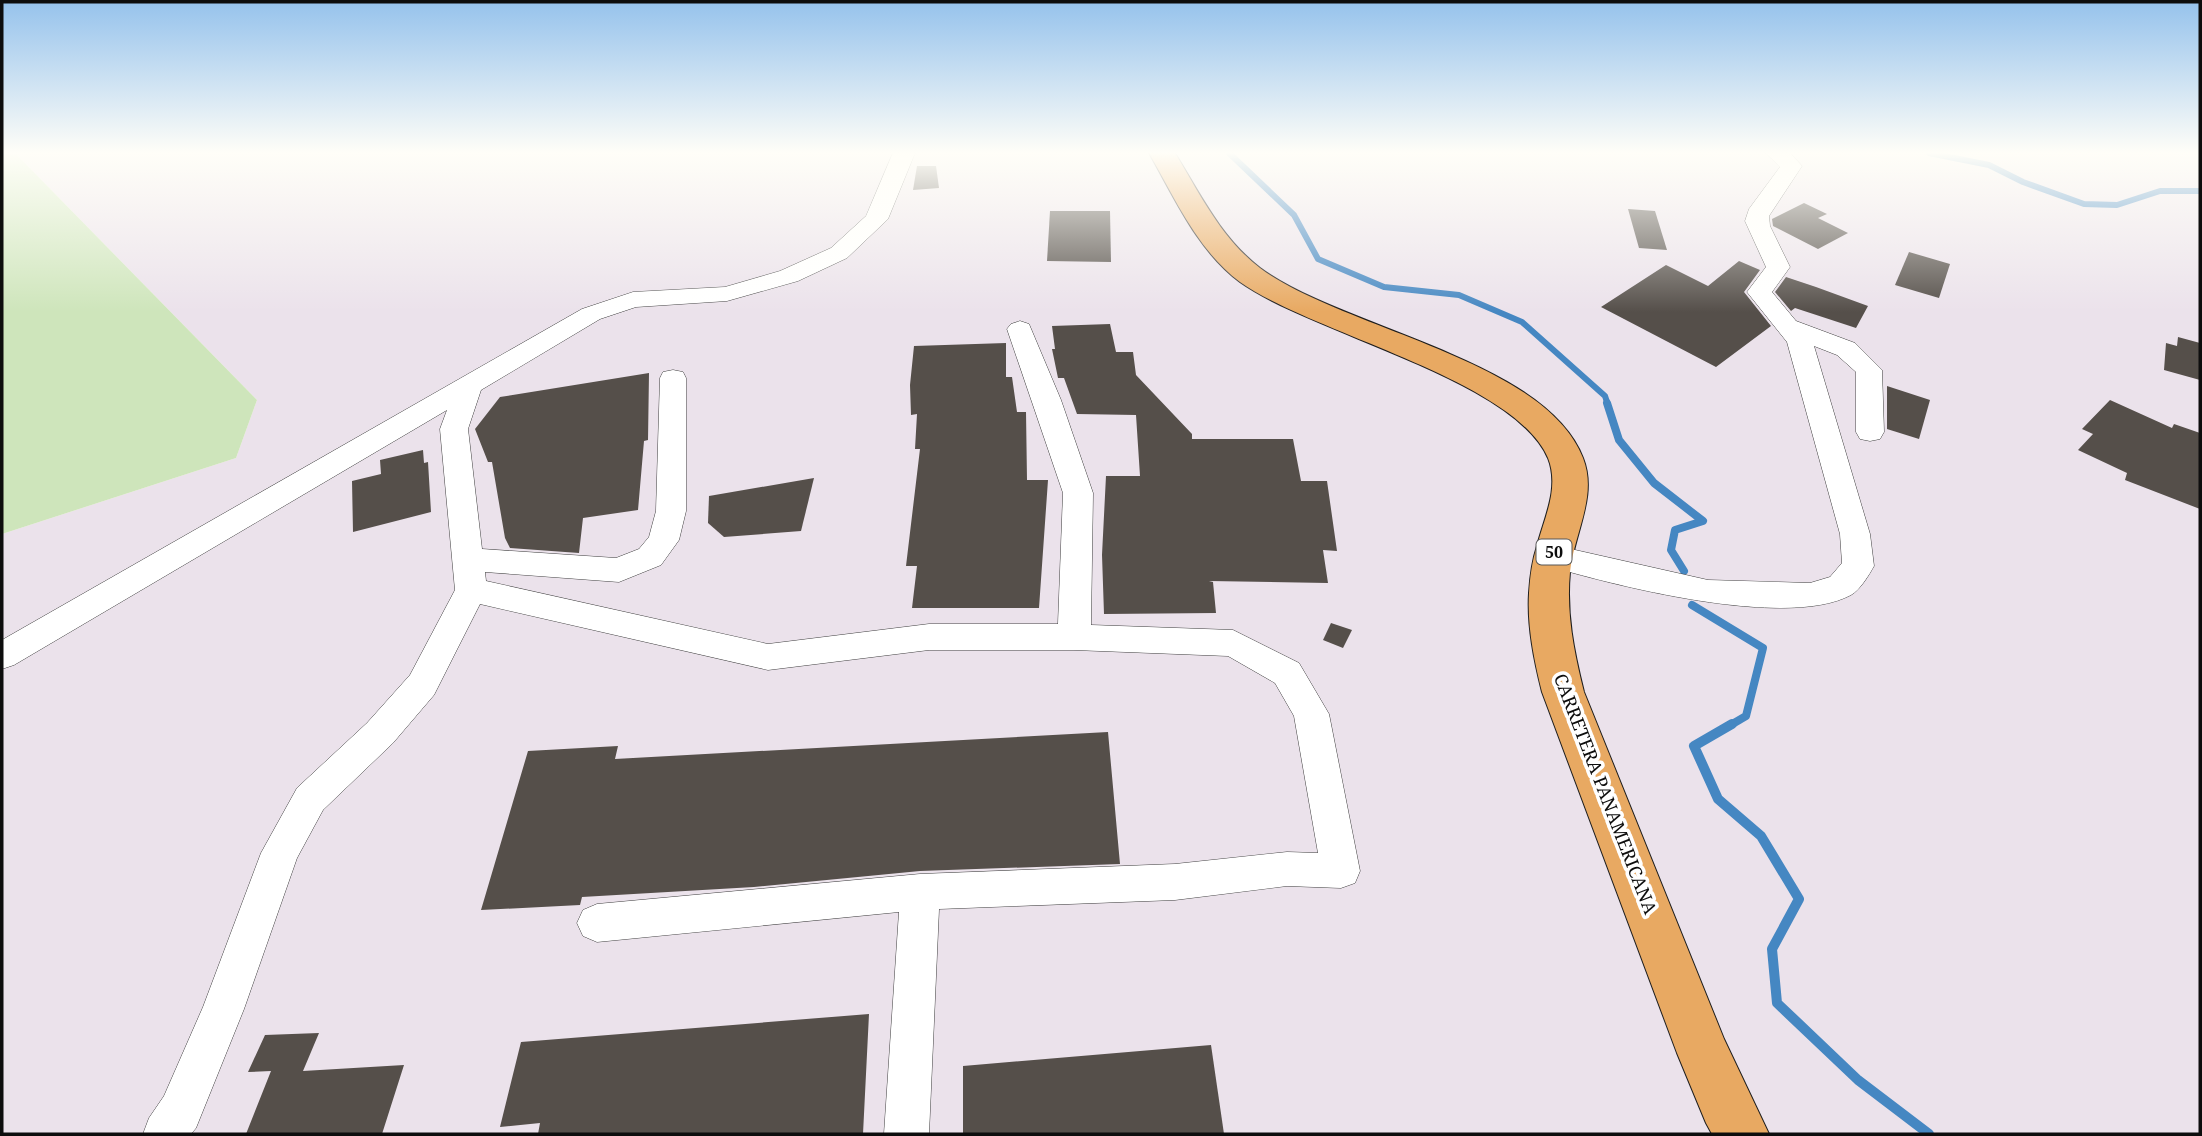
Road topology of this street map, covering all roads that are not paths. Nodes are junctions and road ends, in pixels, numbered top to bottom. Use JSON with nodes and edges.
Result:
{"nodes":[{"id":1,"x":882,"y":206,"type":"edge"},
{"id":2,"x":1194,"y":206,"type":"edge"},
{"id":3,"x":1762,"y":206,"type":"edge"},
{"id":4,"x":1790,"y":327,"type":"junction"},
{"id":5,"x":1020,"y":329,"type":"dead end"},
{"id":6,"x":673,"y":378,"type":"dead end"},
{"id":7,"x":469,"y":385,"type":"junction"},
{"id":8,"x":1870,"y":432,"type":"dead end"},
{"id":9,"x":1553,"y":556,"type":"junction"},
{"id":10,"x":470,"y":575,"type":"junction"},
{"id":11,"x":1074,"y":636,"type":"junction"},
{"id":12,"x":2,"y":656,"type":"edge"},
{"id":13,"x":920,"y":892,"type":"junction"},
{"id":14,"x":597,"y":922,"type":"dead end"},
{"id":15,"x":175,"y":1127,"type":"edge"},
{"id":16,"x":906,"y":1134,"type":"edge"},
{"id":17,"x":1742,"y":1134,"type":"edge"}],
"edges":[{"from":1,"to":7,"type":"street"},
{"from":2,"to":9,"type":"highway","name":"CARRETERA PANAMERICANA","number":"50"},
{"from":3,"to":4,"type":"street"},
{"from":4,"to":8,"type":"street"},
{"from":4,"to":9,"type":"street"},
{"from":5,"to":11,"type":"street"},
{"from":6,"to":10,"type":"street"},
{"from":7,"to":10,"type":"street"},
{"from":7,"to":12,"type":"street"},
{"from":9,"to":17,"type":"highway","name":"CARRETERA PANAMERICANA","number":"50"},
{"from":10,"to":11,"type":"street"},
{"from":10,"to":15,"type":"street"},
{"from":11,"to":13,"type":"street"},
{"from":13,"to":14,"type":"street"},
{"from":13,"to":16,"type":"street"}]}
